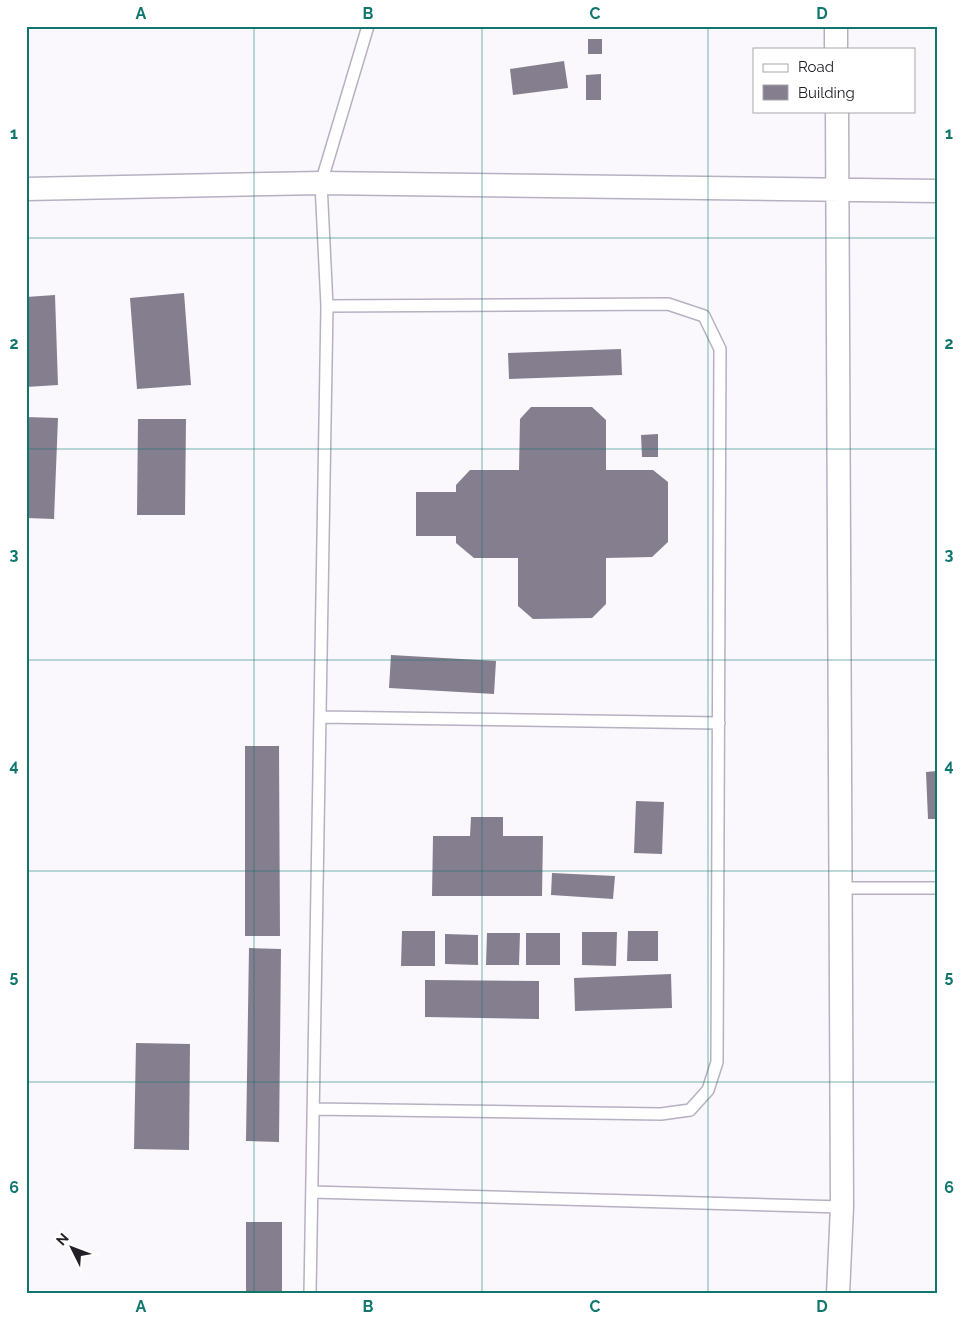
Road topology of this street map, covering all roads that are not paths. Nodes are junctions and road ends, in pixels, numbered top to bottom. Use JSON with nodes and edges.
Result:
{"nodes":[{"id":1,"x":368,"y":26,"type":"edge"},
{"id":2,"x":836,"y":26,"type":"edge"},
{"id":3,"x":836,"y":48,"type":"edge"},
{"id":4,"x":836,"y":112,"type":"edge"},
{"id":5,"x":321,"y":183,"type":"junction"},
{"id":6,"x":26,"y":189,"type":"edge"},
{"id":7,"x":837,"y":191,"type":"junction"},
{"id":8,"x":937,"y":191,"type":"edge"},
{"id":9,"x":327,"y":306,"type":"junction"},
{"id":10,"x":320,"y":716,"type":"junction"},
{"id":11,"x":719,"y":723,"type":"junction"},
{"id":12,"x":840,"y":888,"type":"junction"},
{"id":13,"x":937,"y":888,"type":"edge"},
{"id":14,"x":313,"y":1109,"type":"junction"},
{"id":15,"x":312,"y":1192,"type":"junction"},
{"id":16,"x":842,"y":1206,"type":"junction"},
{"id":17,"x":310,"y":1294,"type":"edge"},
{"id":18,"x":838,"y":1294,"type":"edge"}],
"edges":[{"from":1,"to":5,"type":"lane"},
{"from":2,"to":3,"type":"street"},
{"from":4,"to":7,"type":"street"},
{"from":5,"to":6,"type":"street"},
{"from":5,"to":7,"type":"street"},
{"from":5,"to":9,"type":"lane"},
{"from":7,"to":8,"type":"street"},
{"from":7,"to":12,"type":"street"},
{"from":9,"to":10,"type":"lane"},
{"from":9,"to":11,"type":"lane"},
{"from":10,"to":11,"type":"lane"},
{"from":10,"to":14,"type":"lane"},
{"from":11,"to":14,"type":"lane"},
{"from":12,"to":13,"type":"lane"},
{"from":12,"to":16,"type":"street"},
{"from":14,"to":15,"type":"lane"},
{"from":15,"to":16,"type":"lane"},
{"from":15,"to":17,"type":"lane"},
{"from":16,"to":18,"type":"street"}]}
